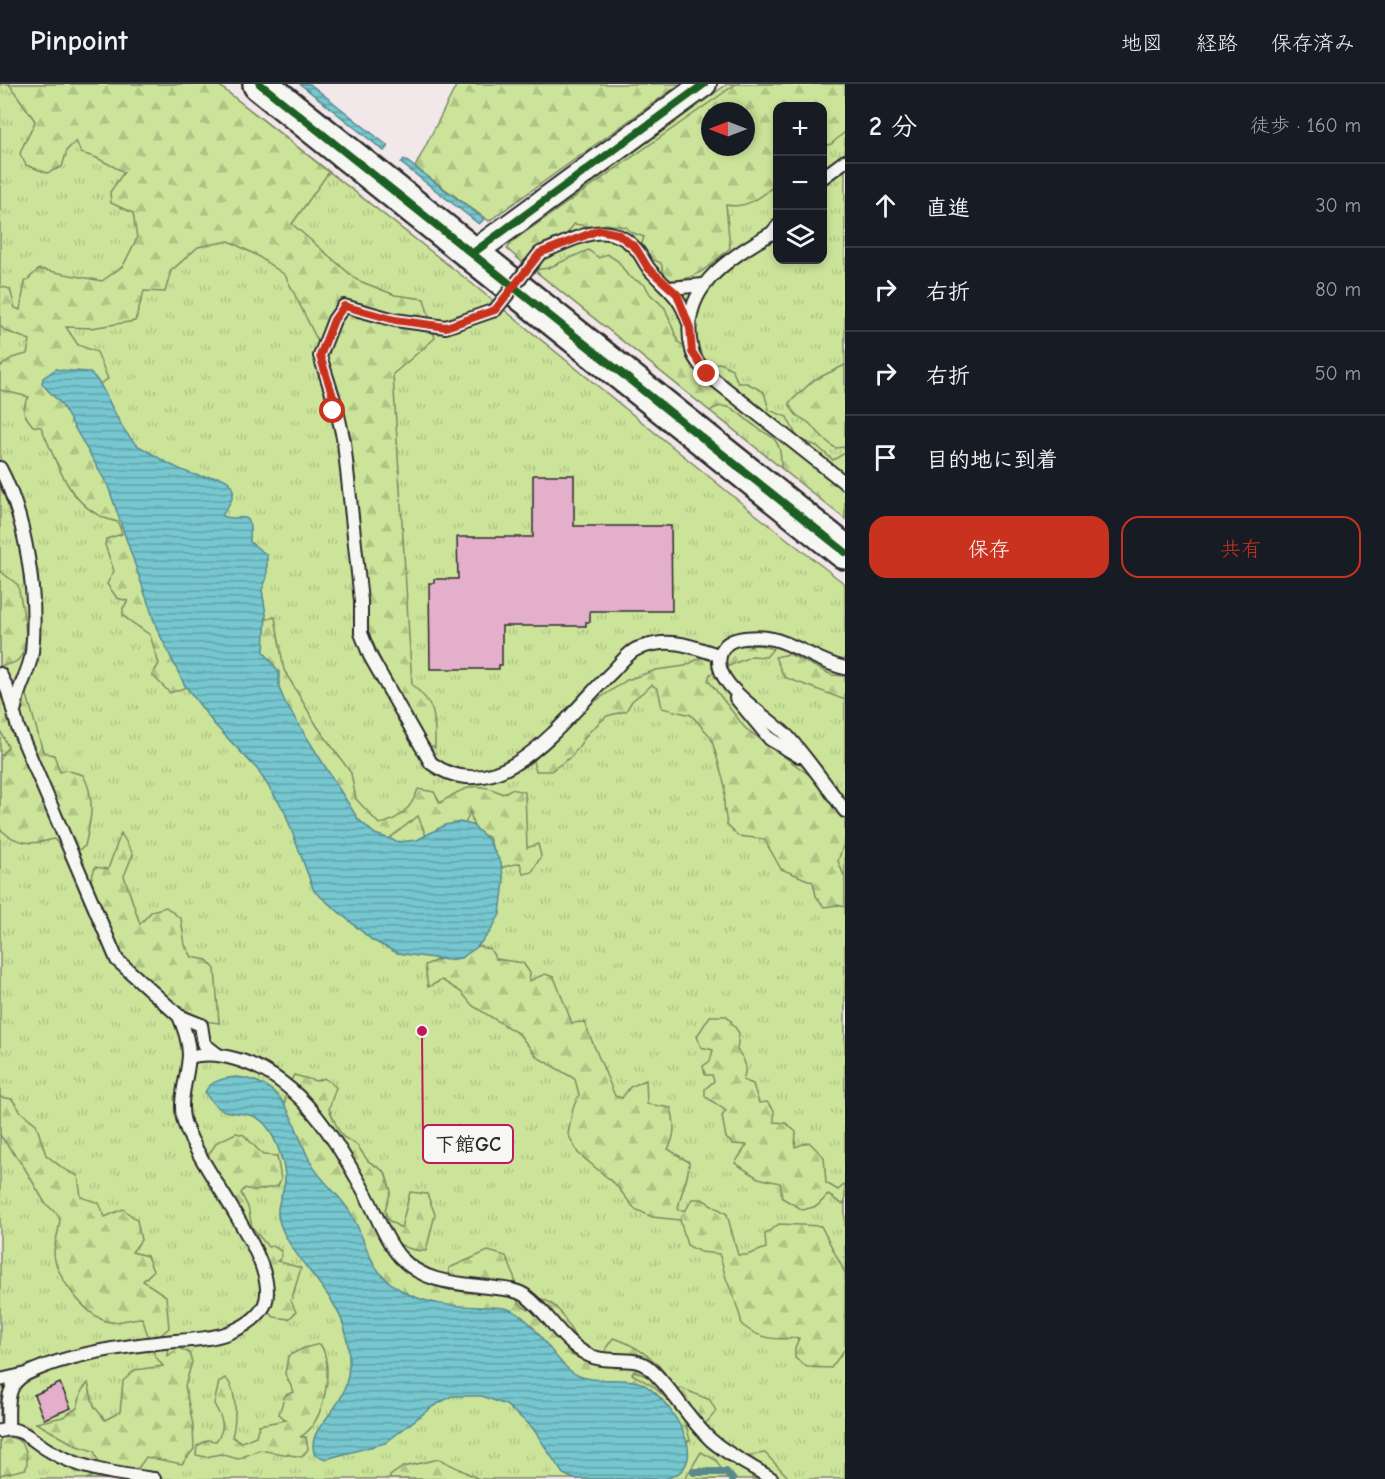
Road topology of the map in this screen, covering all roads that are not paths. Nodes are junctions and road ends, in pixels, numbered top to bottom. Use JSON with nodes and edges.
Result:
{"nodes":[{"id":1,"x":260,"y":84,"type":"edge"},
{"id":2,"x":704,"y":84,"type":"edge"},
{"id":3,"x":845,"y":161,"type":"edge"},
{"id":4,"x":827,"y":174,"type":"edge"},
{"id":5,"x":773,"y":232,"type":"edge"},
{"id":6,"x":473,"y":253,"type":"junction"},
{"id":7,"x":704,"y":285,"type":"junction"},
{"id":8,"x":670,"y":288,"type":"junction"},
{"id":9,"x":690,"y":328,"type":"junction"},
{"id":10,"x":0,"y":468,"type":"edge"},
{"id":11,"x":845,"y":483,"type":"edge"},
{"id":12,"x":845,"y":552,"type":"edge"},
{"id":13,"x":718,"y":655,"type":"junction"},
{"id":14,"x":845,"y":668,"type":"edge"},
{"id":15,"x":25,"y":672,"type":"junction"},
{"id":16,"x":0,"y":673,"type":"edge"},
{"id":17,"x":14,"y":714,"type":"junction"},
{"id":18,"x":845,"y":811,"type":"edge"},
{"id":19,"x":179,"y":1016,"type":"junction"},
{"id":20,"x":217,"y":1054,"type":"junction"},
{"id":21,"x":189,"y":1057,"type":"junction"},
{"id":22,"x":24,"y":1375,"type":"junction"},
{"id":23,"x":0,"y":1380,"type":"edge"},
{"id":24,"x":0,"y":1387,"type":"edge"},
{"id":25,"x":3,"y":1400,"type":"edge"},
{"id":26,"x":4,"y":1430,"type":"edge"},
{"id":27,"x":24,"y":1432,"type":"junction"},
{"id":28,"x":154,"y":1479,"type":"edge"},
{"id":29,"x":772,"y":1479,"type":"edge"}],
"edges":[{"from":1,"to":6,"type":"street"},
{"from":2,"to":6,"type":"street"},
{"from":3,"to":4,"type":"lane"},
{"from":5,"to":7,"type":"lane"},
{"from":6,"to":12,"type":"street"},
{"from":7,"to":8,"type":"lane"},
{"from":7,"to":9,"type":"lane"},
{"from":8,"to":9,"type":"lane"},
{"from":8,"to":13,"type":"lane","bridge":true},
{"from":9,"to":11,"type":"lane"},
{"from":10,"to":15,"type":"lane"},
{"from":13,"to":14,"type":"lane"},
{"from":13,"to":18,"type":"lane"},
{"from":15,"to":16,"type":"lane"},
{"from":15,"to":17,"type":"lane"},
{"from":16,"to":17,"type":"lane"},
{"from":17,"to":19,"type":"lane"},
{"from":19,"to":20,"type":"lane"},
{"from":19,"to":21,"type":"lane"},
{"from":20,"to":21,"type":"lane"},
{"from":20,"to":29,"type":"lane"},
{"from":21,"to":22,"type":"lane"},
{"from":22,"to":23,"type":"lane"},
{"from":22,"to":24,"type":"lane"},
{"from":22,"to":25,"type":"lane"},
{"from":25,"to":26,"type":"lane"},
{"from":25,"to":27,"type":"lane"},
{"from":26,"to":27,"type":"lane"},
{"from":27,"to":28,"type":"lane"}]}
